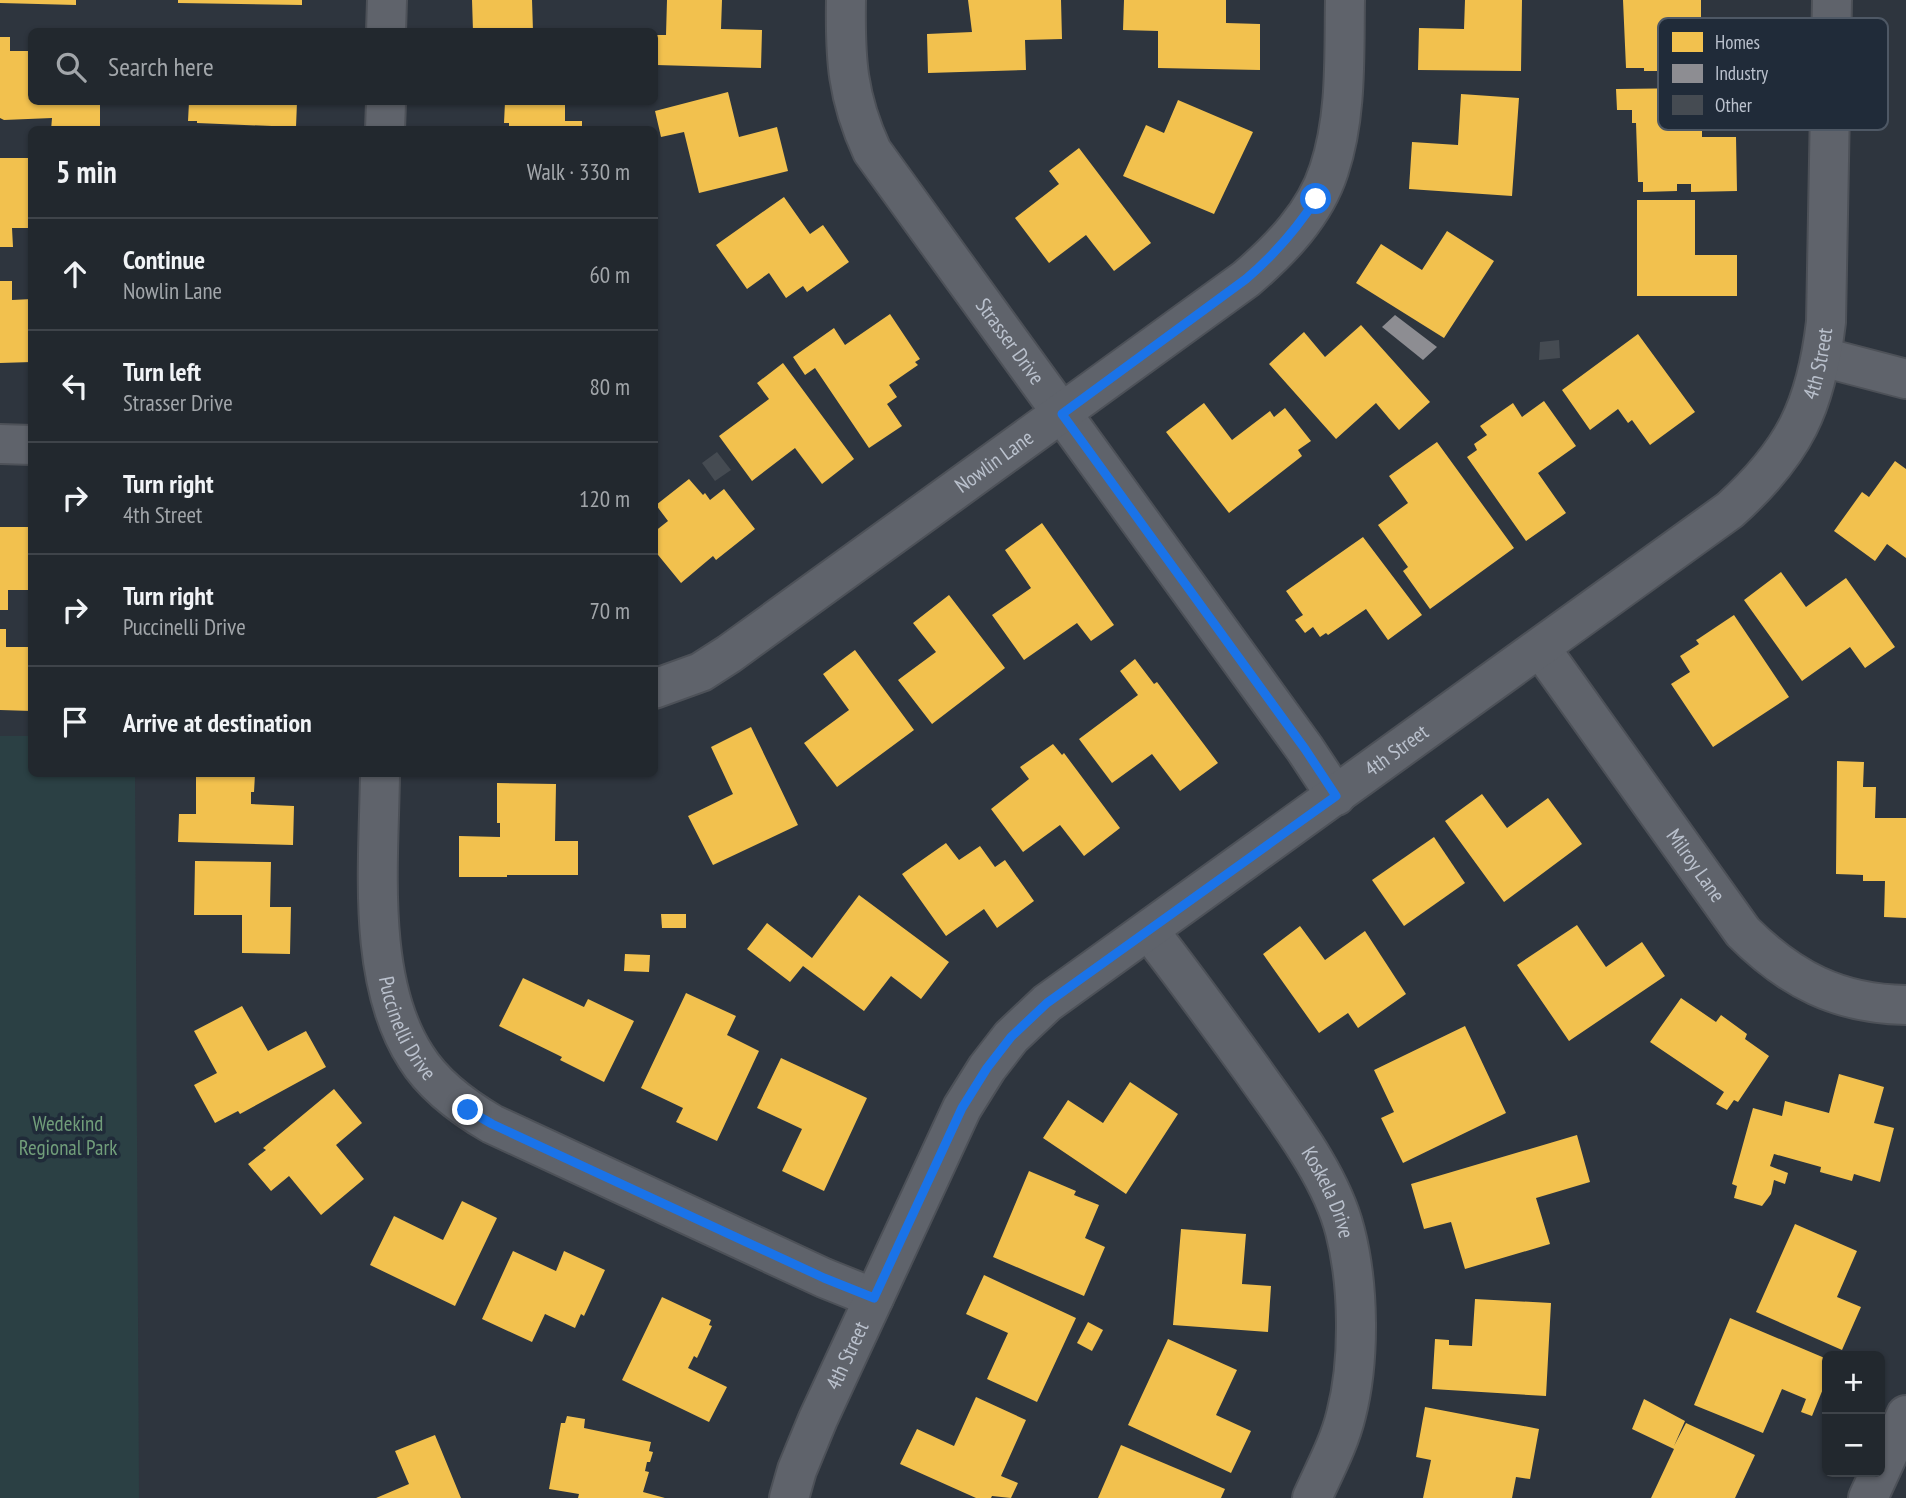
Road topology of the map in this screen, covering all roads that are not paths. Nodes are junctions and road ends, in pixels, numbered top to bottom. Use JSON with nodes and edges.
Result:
{"nodes":[{"id":1,"x":387,"y":0,"type":"edge"},
{"id":2,"x":846,"y":0,"type":"edge"},
{"id":3,"x":1345,"y":0,"type":"edge"},
{"id":4,"x":1832,"y":0,"type":"edge"},
{"id":5,"x":1832,"y":18,"type":"edge"},
{"id":6,"x":386,"y":28,"type":"edge"},
{"id":7,"x":386,"y":105,"type":"edge"},
{"id":8,"x":385,"y":126,"type":"edge"},
{"id":9,"x":1830,"y":130,"type":"edge"},
{"id":10,"x":1822,"y":357,"type":"junction"},
{"id":11,"x":1906,"y":379,"type":"edge"},
{"id":12,"x":1062,"y":414,"type":"junction"},
{"id":13,"x":0,"y":444,"type":"edge"},
{"id":14,"x":28,"y":445,"type":"edge"},
{"id":15,"x":1541,"y":649,"type":"junction"},
{"id":16,"x":658,"y":688,"type":"edge"},
{"id":17,"x":380,"y":777,"type":"edge"},
{"id":18,"x":1336,"y":796,"type":"junction"},
{"id":19,"x":1149,"y":931,"type":"junction"},
{"id":20,"x":1906,"y":1005,"type":"edge"},
{"id":21,"x":874,"y":1298,"type":"junction"},
{"id":22,"x":1906,"y":1415,"type":"edge"},
{"id":23,"x":789,"y":1498,"type":"edge"},
{"id":24,"x":1312,"y":1498,"type":"edge"},
{"id":25,"x":1868,"y":1498,"type":"edge"}],
"edges":[{"from":1,"to":6,"type":"street"},
{"from":2,"to":12,"type":"street","name":"Strasser Drive"},
{"from":3,"to":12,"type":"street","name":"Nowlin Lane"},
{"from":4,"to":5,"type":"street","name":"4th Street"},
{"from":7,"to":8,"type":"street"},
{"from":9,"to":10,"type":"street","name":"4th Street"},
{"from":10,"to":11,"type":"street"},
{"from":10,"to":15,"type":"street","name":"4th Street"},
{"from":12,"to":16,"type":"street","name":"Nowlin Lane"},
{"from":12,"to":18,"type":"street","name":"Strasser Drive"},
{"from":13,"to":14,"type":"street"},
{"from":15,"to":18,"type":"street","name":"4th Street"},
{"from":15,"to":20,"type":"street","name":"Milroy Lane"},
{"from":17,"to":21,"type":"street","name":"Puccinelli Drive"},
{"from":18,"to":19,"type":"street","name":"4th Street"},
{"from":19,"to":21,"type":"street","name":"4th Street"},
{"from":19,"to":24,"type":"street","name":"Koskela Drive"},
{"from":21,"to":23,"type":"street","name":"4th Street"},
{"from":22,"to":25,"type":"street"}]}
